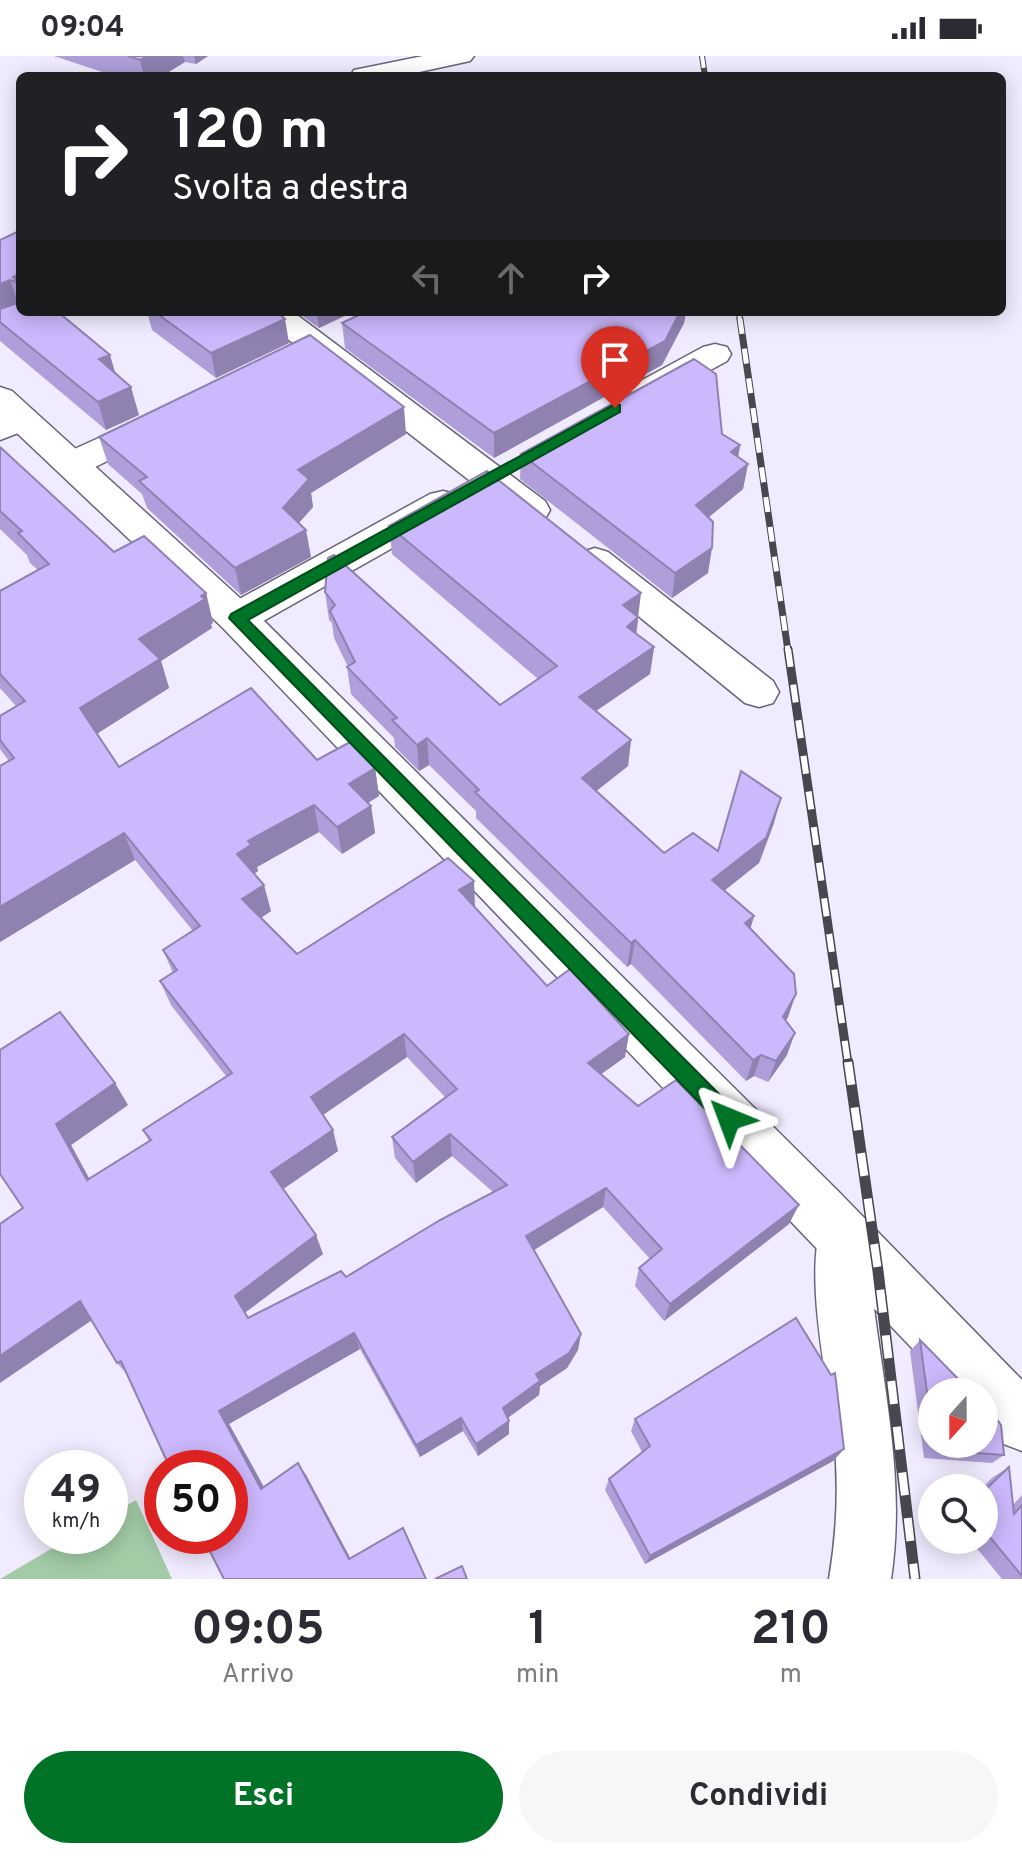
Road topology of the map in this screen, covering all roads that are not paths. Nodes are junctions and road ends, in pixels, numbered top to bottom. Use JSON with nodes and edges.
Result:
{"nodes":[{"id":1,"x":461,"y":56,"type":"edge"},
{"id":2,"x":383,"y":72,"type":"edge"},
{"id":3,"x":278,"y":316,"type":"edge"},
{"id":4,"x":715,"y":354,"type":"dead end"},
{"id":5,"x":622,"y":404,"type":"edge"},
{"id":6,"x":187,"y":408,"type":"edge"},
{"id":7,"x":7,"y":415,"type":"edge"},
{"id":8,"x":72,"y":464,"type":"junction"},
{"id":9,"x":503,"y":470,"type":"junction"},
{"id":10,"x":237,"y":618,"type":"junction"},
{"id":11,"x":759,"y":692,"type":"dead end"},
{"id":12,"x":843,"y":1236,"type":"junction"},
{"id":13,"x":1022,"y":1422,"type":"edge"},
{"id":14,"x":860,"y":1579,"type":"edge"}],
"edges":[{"from":1,"to":2,"type":"street"},
{"from":3,"to":9,"type":"street"},
{"from":4,"to":5,"type":"street"},
{"from":6,"to":8,"type":"street"},
{"from":7,"to":8,"type":"street"},
{"from":8,"to":10,"type":"street"},
{"from":9,"to":10,"type":"street"},
{"from":9,"to":11,"type":"street"},
{"from":10,"to":12,"type":"street"},
{"from":12,"to":13,"type":"street"},
{"from":12,"to":14,"type":"street"}]}
